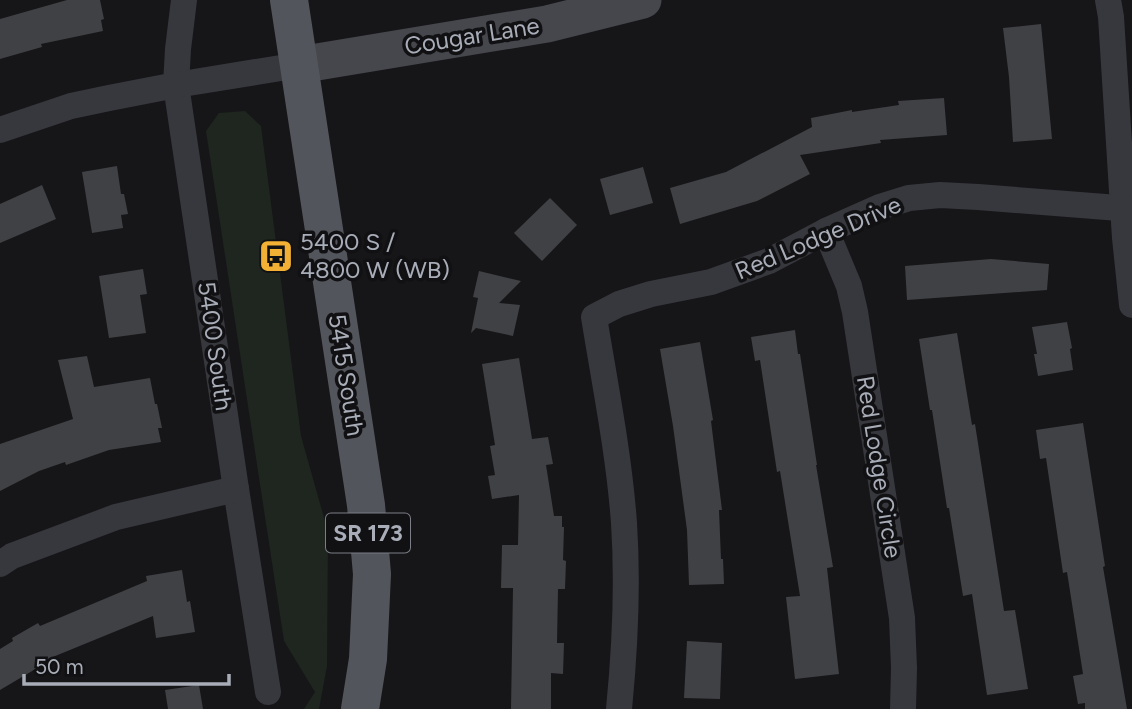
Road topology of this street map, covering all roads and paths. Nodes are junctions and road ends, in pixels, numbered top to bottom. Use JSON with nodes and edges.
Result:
{"nodes":[{"id":1,"x":184,"y":0,"type":"edge"},
{"id":2,"x":289,"y":0,"type":"edge"},
{"id":3,"x":643,"y":0,"type":"edge"},
{"id":4,"x":1108,"y":0,"type":"edge"},
{"id":5,"x":299,"y":65,"type":"junction"},
{"id":6,"x":176,"y":85,"type":"junction"},
{"id":7,"x":0,"y":130,"type":"edge"},
{"id":8,"x":1128,"y":209,"type":"edge"},
{"id":9,"x":826,"y":231,"type":"junction"},
{"id":10,"x":1132,"y":305,"type":"edge"},
{"id":11,"x":236,"y":489,"type":"junction"},
{"id":12,"x":0,"y":564,"type":"edge"},
{"id":13,"x":268,"y":692,"type":"dead end"},
{"id":14,"x":360,"y":709,"type":"edge"},
{"id":15,"x":619,"y":709,"type":"edge"},
{"id":16,"x":903,"y":709,"type":"edge"}],
"edges":[{"from":1,"to":6,"type":"street","name":"5400 South"},
{"from":2,"to":5,"type":"main road","name":"5415 South","number":"SR 173"},
{"from":3,"to":5,"type":"main road","name":"Cougar Lane"},
{"from":4,"to":8,"type":"street"},
{"from":5,"to":6,"type":"street"},
{"from":5,"to":14,"type":"main road","name":"5415 South","number":"SR 173"},
{"from":6,"to":7,"type":"street"},
{"from":6,"to":11,"type":"street","name":"5400 South"},
{"from":8,"to":9,"type":"street","name":"Red Lodge Drive"},
{"from":8,"to":10,"type":"street"},
{"from":9,"to":15,"type":"street","name":"Red Lodge Drive"},
{"from":9,"to":16,"type":"street","name":"Red Lodge Circle"},
{"from":11,"to":12,"type":"street"},
{"from":11,"to":13,"type":"street","name":"5400 South"}]}
